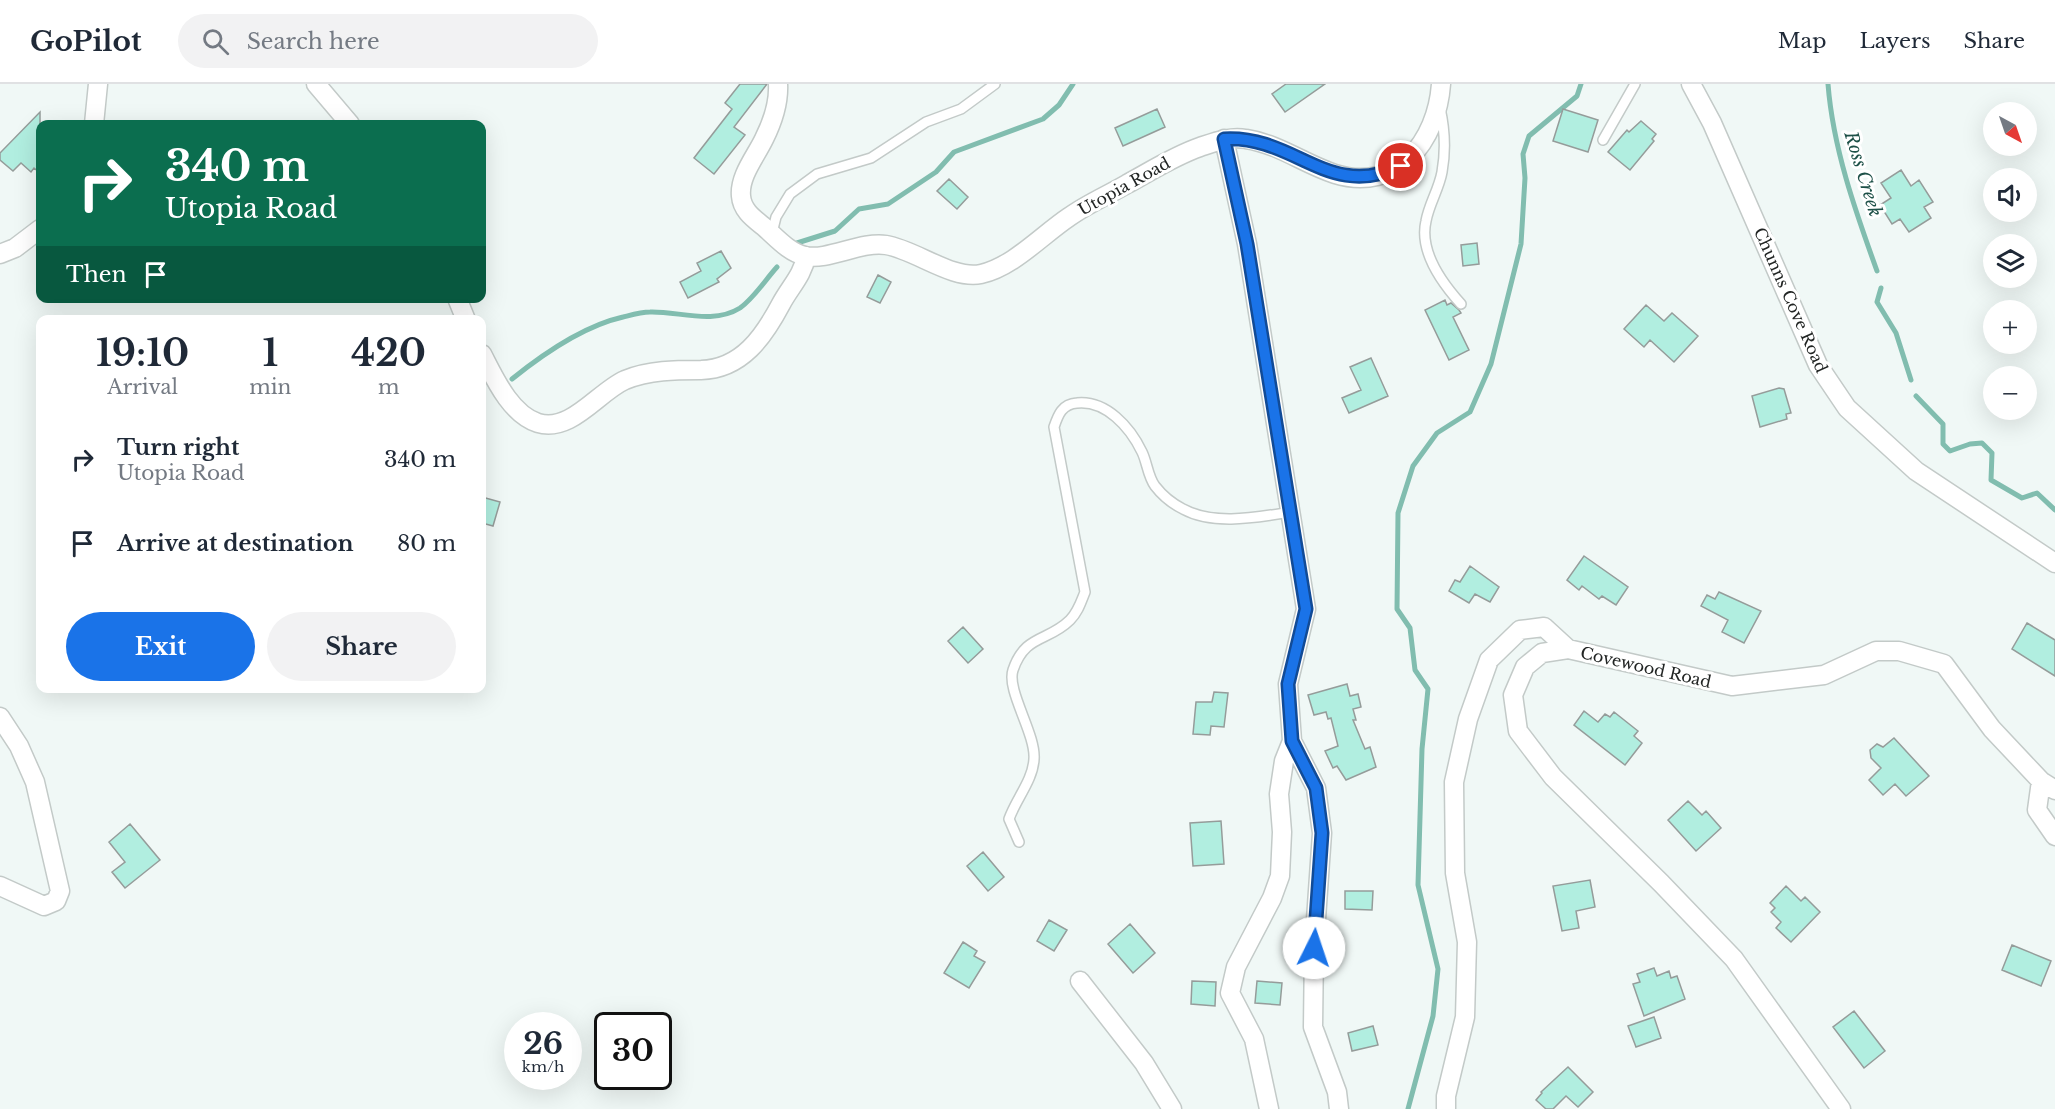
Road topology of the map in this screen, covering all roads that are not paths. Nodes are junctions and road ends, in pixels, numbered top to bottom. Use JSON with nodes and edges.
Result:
{"nodes":[{"id":1,"x":98,"y":84,"type":"edge"},
{"id":2,"x":316,"y":84,"type":"edge"},
{"id":3,"x":778,"y":84,"type":"edge"},
{"id":4,"x":995,"y":84,"type":"edge"},
{"id":5,"x":1441,"y":84,"type":"edge"},
{"id":6,"x":1635,"y":84,"type":"edge"},
{"id":7,"x":1691,"y":84,"type":"edge"},
{"id":8,"x":1438,"y":103,"type":"junction"},
{"id":9,"x":94,"y":120,"type":"edge"},
{"id":10,"x":347,"y":120,"type":"edge"},
{"id":11,"x":1224,"y":139,"type":"junction"},
{"id":12,"x":1603,"y":141,"type":"dead end"},
{"id":13,"x":36,"y":233,"type":"edge"},
{"id":14,"x":772,"y":233,"type":"junction"},
{"id":15,"x":0,"y":254,"type":"edge"},
{"id":16,"x":806,"y":256,"type":"junction"},
{"id":17,"x":1461,"y":304,"type":"dead end"},
{"id":18,"x":486,"y":361,"type":"edge"},
{"id":19,"x":1291,"y":512,"type":"junction"},
{"id":20,"x":2055,"y":563,"type":"edge"},
{"id":21,"x":1568,"y":649,"type":"junction"},
{"id":22,"x":0,"y":717,"type":"edge"},
{"id":23,"x":1292,"y":741,"type":"junction"},
{"id":24,"x":2048,"y":786,"type":"edge"},
{"id":25,"x":2055,"y":836,"type":"edge"},
{"id":26,"x":1019,"y":842,"type":"dead end"},
{"id":27,"x":0,"y":886,"type":"edge"},
{"id":28,"x":1080,"y":981,"type":"dead end"},
{"id":29,"x":1172,"y":1109,"type":"edge"},
{"id":30,"x":1269,"y":1109,"type":"edge"},
{"id":31,"x":1339,"y":1109,"type":"edge"},
{"id":32,"x":1446,"y":1109,"type":"edge"},
{"id":33,"x":1841,"y":1109,"type":"edge"}],
"edges":[{"from":1,"to":9,"type":"street"},
{"from":2,"to":10,"type":"street"},
{"from":3,"to":14,"type":"street"},
{"from":4,"to":14,"type":"lane"},
{"from":5,"to":8,"type":"street","name":"Utopia Road"},
{"from":6,"to":12,"type":"lane"},
{"from":7,"to":20,"type":"street","name":"Chunns Cove Road"},
{"from":8,"to":11,"type":"street","name":"Utopia Road"},
{"from":8,"to":17,"type":"lane"},
{"from":11,"to":16,"type":"street","name":"Utopia Road"},
{"from":11,"to":19,"type":"street"},
{"from":13,"to":15,"type":"street"},
{"from":14,"to":16,"type":"street"},
{"from":16,"to":18,"type":"street"},
{"from":19,"to":23,"type":"street"},
{"from":19,"to":26,"type":"lane"},
{"from":21,"to":24,"type":"street","name":"Covewood Road"},
{"from":21,"to":32,"type":"street"},
{"from":21,"to":33,"type":"street","name":"Covewood Road"},
{"from":22,"to":27,"type":"street"},
{"from":23,"to":30,"type":"street"},
{"from":23,"to":31,"type":"street"},
{"from":24,"to":25,"type":"street"},
{"from":28,"to":29,"type":"street"}]}
